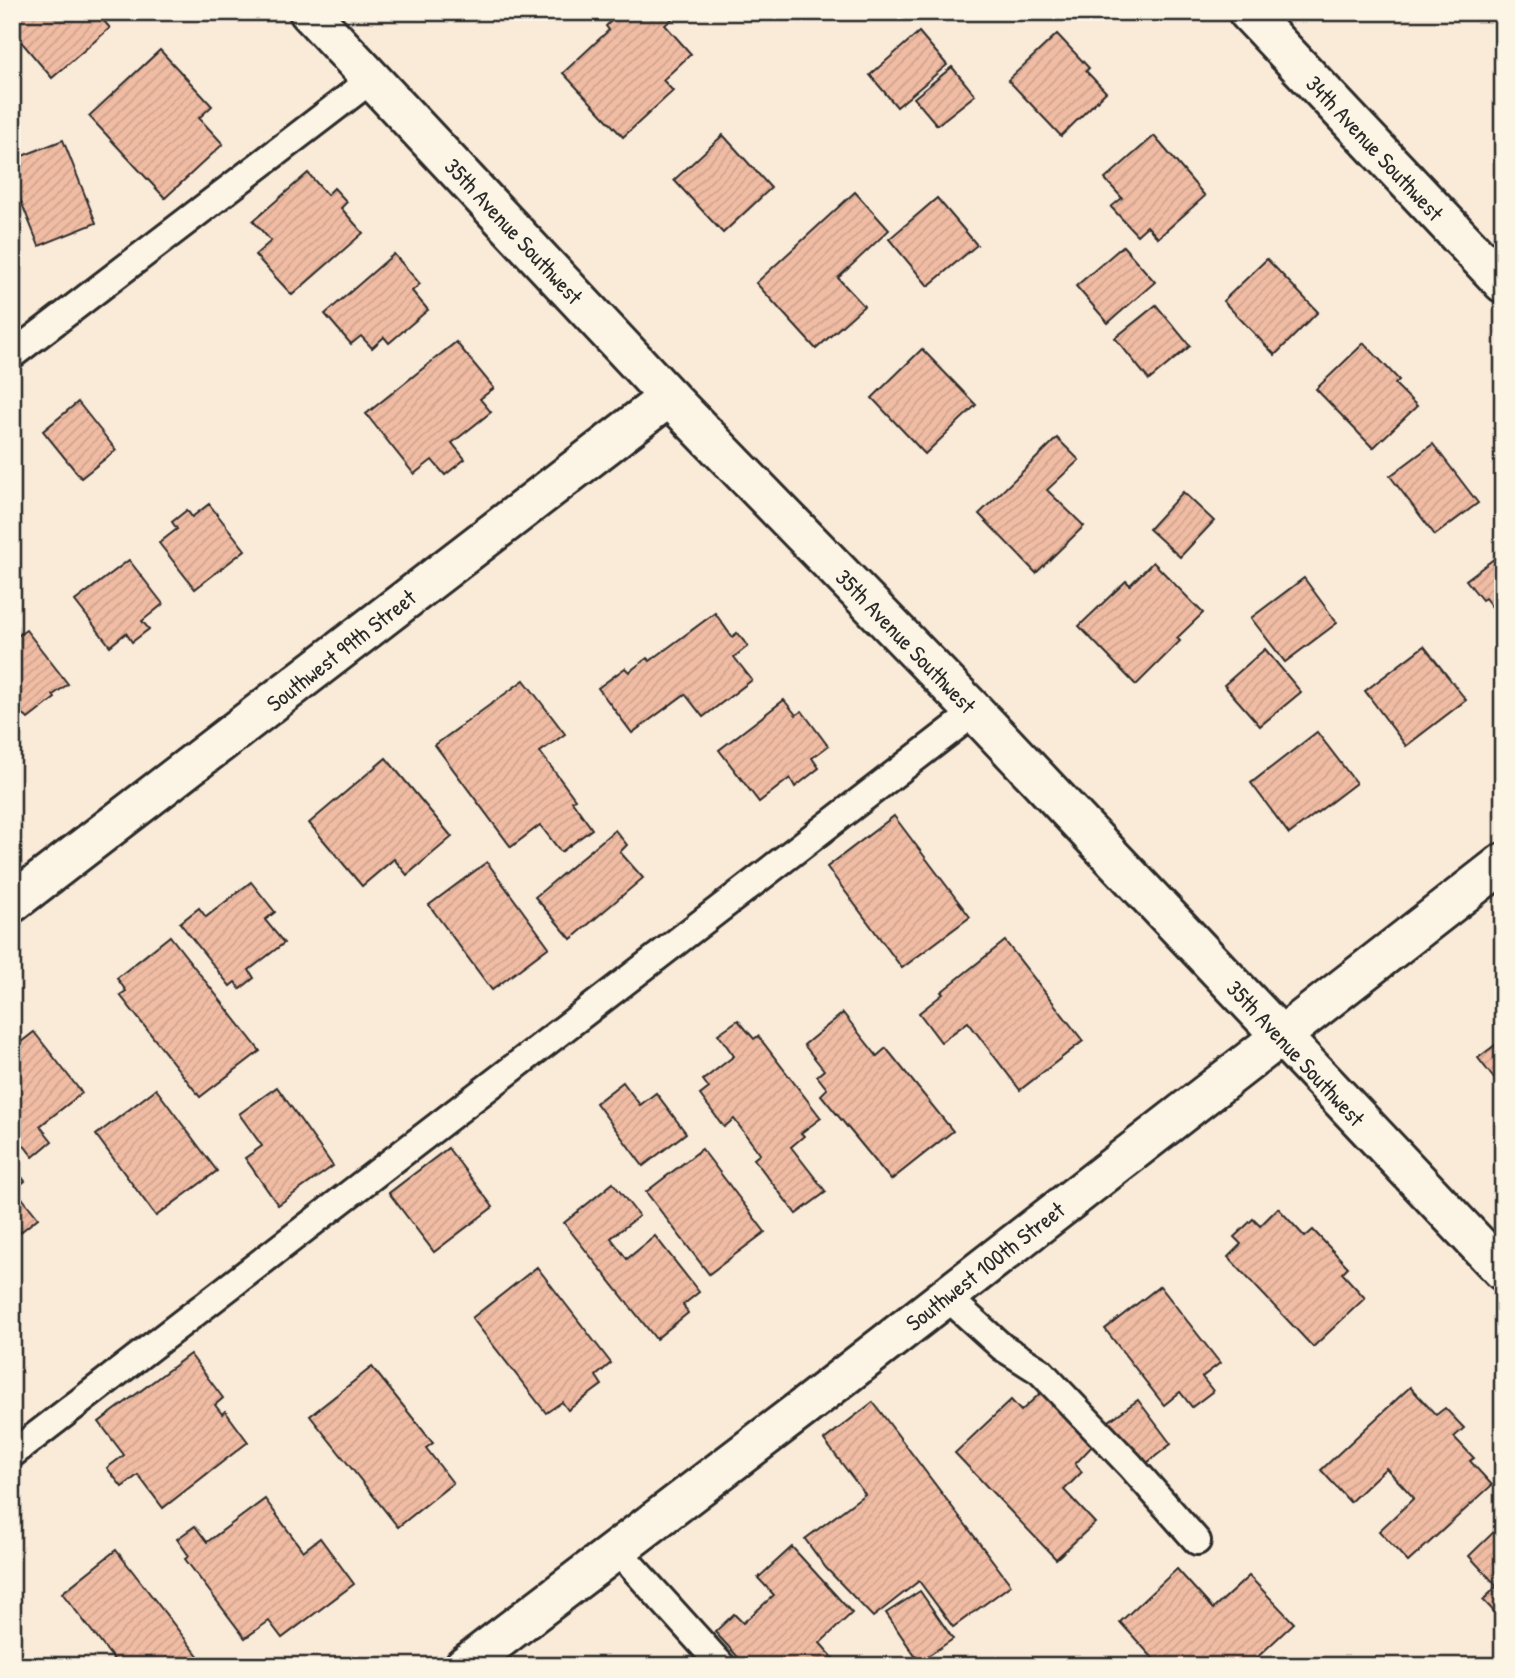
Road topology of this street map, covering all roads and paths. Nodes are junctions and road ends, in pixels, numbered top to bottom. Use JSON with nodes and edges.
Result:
{"nodes":[{"id":1,"x":309,"y":12,"type":"edge"},
{"id":2,"x":1248,"y":12,"type":"edge"},
{"id":3,"x":372,"y":79,"type":"junction"},
{"id":4,"x":1503,"y":283,"type":"edge"},
{"id":5,"x":12,"y":355,"type":"edge"},
{"id":6,"x":669,"y":397,"type":"junction"},
{"id":7,"x":975,"y":712,"type":"junction"},
{"id":8,"x":1503,"y":863,"type":"edge"},
{"id":9,"x":12,"y":903,"type":"edge"},
{"id":10,"x":1280,"y":1037,"type":"junction"},
{"id":11,"x":1503,"y":1271,"type":"edge"},
{"id":12,"x":946,"y":1296,"type":"junction"},
{"id":13,"x":12,"y":1454,"type":"edge"},
{"id":14,"x":1197,"y":1541,"type":"dead end"},
{"id":15,"x":617,"y":1550,"type":"junction"},
{"id":16,"x":464,"y":1666,"type":"edge"},
{"id":17,"x":722,"y":1666,"type":"edge"}],
"edges":[{"from":1,"to":3,"type":"street","name":"35th Avenue Southwest"},
{"from":2,"to":4,"type":"street","name":"34th Avenue Southwest"},
{"from":3,"to":5,"type":"lane"},
{"from":3,"to":6,"type":"street","name":"35th Avenue Southwest"},
{"from":6,"to":7,"type":"street","name":"35th Avenue Southwest"},
{"from":6,"to":9,"type":"street","name":"Southwest 99th Street"},
{"from":7,"to":10,"type":"street","name":"35th Avenue Southwest"},
{"from":7,"to":13,"type":"lane"},
{"from":8,"to":10,"type":"street","name":"Southwest 100th Street"},
{"from":10,"to":11,"type":"street","name":"35th Avenue Southwest"},
{"from":10,"to":12,"type":"street","name":"Southwest 100th Street"},
{"from":12,"to":14,"type":"lane"},
{"from":12,"to":15,"type":"street","name":"Southwest 100th Street"},
{"from":15,"to":16,"type":"street","name":"Southwest 100th Street"},
{"from":15,"to":17,"type":"lane"}]}
